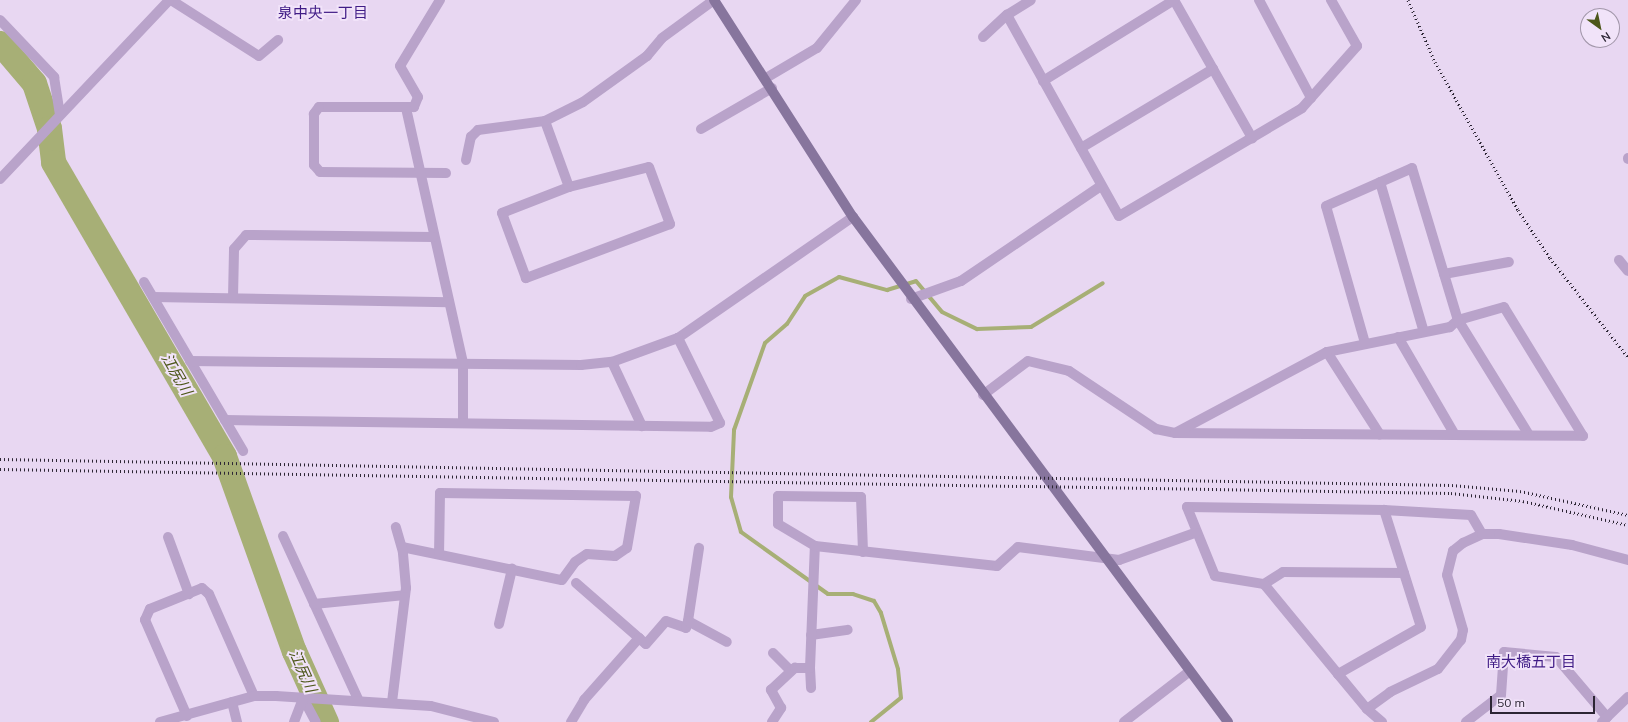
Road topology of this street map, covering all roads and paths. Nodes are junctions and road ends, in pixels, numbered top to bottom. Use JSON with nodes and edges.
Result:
{"nodes":[{"id":1,"x":170,"y":0,"type":"edge"},
{"id":2,"x":440,"y":0,"type":"edge"},
{"id":3,"x":714,"y":0,"type":"edge"},
{"id":4,"x":856,"y":0,"type":"edge"},
{"id":5,"x":1031,"y":0,"type":"edge"},
{"id":6,"x":1174,"y":0,"type":"edge"},
{"id":7,"x":1259,"y":0,"type":"edge"},
{"id":8,"x":1331,"y":0,"type":"edge"},
{"id":9,"x":1007,"y":14,"type":"junction"},
{"id":10,"x":0,"y":20,"type":"edge"},
{"id":11,"x":983,"y":37,"type":"dead end"},
{"id":12,"x":278,"y":40,"type":"dead end"},
{"id":13,"x":1213,"y":69,"type":"junction"},
{"id":14,"x":766,"y":78,"type":"junction"},
{"id":15,"x":1043,"y":81,"type":"junction"},
{"id":16,"x":772,"y":88,"type":"junction"},
{"id":17,"x":1311,"y":98,"type":"junction"},
{"id":18,"x":406,"y":108,"type":"junction"},
{"id":19,"x":60,"y":114,"type":"junction"},
{"id":20,"x":545,"y":121,"type":"junction"},
{"id":21,"x":701,"y":129,"type":"dead end"},
{"id":22,"x":1252,"y":138,"type":"junction"},
{"id":23,"x":1081,"y":148,"type":"junction"},
{"id":24,"x":466,"y":160,"type":"dead end"},
{"id":25,"x":446,"y":173,"type":"dead end"},
{"id":26,"x":420,"y":174,"type":"junction"},
{"id":27,"x":0,"y":179,"type":"edge"},
{"id":28,"x":1380,"y":182,"type":"junction"},
{"id":29,"x":1101,"y":186,"type":"junction"},
{"id":30,"x":569,"y":187,"type":"junction"},
{"id":31,"x":853,"y":217,"type":"junction"},
{"id":32,"x":433,"y":237,"type":"junction"},
{"id":33,"x":1619,"y":260,"type":"dead end"},
{"id":34,"x":1509,"y":262,"type":"dead end"},
{"id":35,"x":1628,"y":271,"type":"edge"},
{"id":36,"x":1444,"y":274,"type":"junction"},
{"id":37,"x":144,"y":282,"type":"dead end"},
{"id":38,"x":153,"y":297,"type":"junction"},
{"id":39,"x":233,"y":298,"type":"junction"},
{"id":40,"x":911,"y":298,"type":"junction"},
{"id":41,"x":449,"y":302,"type":"junction"},
{"id":42,"x":1458,"y":320,"type":"junction"},
{"id":43,"x":1424,"y":332,"type":"junction"},
{"id":44,"x":1398,"y":337,"type":"junction"},
{"id":45,"x":678,"y":338,"type":"junction"},
{"id":46,"x":1365,"y":343,"type":"junction"},
{"id":47,"x":1328,"y":352,"type":"junction"},
{"id":48,"x":190,"y":361,"type":"junction"},
{"id":49,"x":612,"y":362,"type":"junction"},
{"id":50,"x":463,"y":364,"type":"junction"},
{"id":51,"x":983,"y":395,"type":"junction"},
{"id":52,"x":225,"y":420,"type":"junction"},
{"id":53,"x":462,"y":422,"type":"junction"},
{"id":54,"x":642,"y":426,"type":"junction"},
{"id":55,"x":1175,"y":433,"type":"junction"},
{"id":56,"x":1380,"y":435,"type":"junction"},
{"id":57,"x":1455,"y":435,"type":"junction"},
{"id":58,"x":1529,"y":435,"type":"junction"},
{"id":59,"x":243,"y":451,"type":"dead end"},
{"id":60,"x":1384,"y":510,"type":"junction"},
{"id":61,"x":396,"y":527,"type":"dead end"},
{"id":62,"x":1195,"y":533,"type":"junction"},
{"id":63,"x":1482,"y":534,"type":"junction"},
{"id":64,"x":283,"y":536,"type":"dead end"},
{"id":65,"x":168,"y":537,"type":"dead end"},
{"id":66,"x":816,"y":546,"type":"junction"},
{"id":67,"x":402,"y":547,"type":"junction"},
{"id":68,"x":699,"y":548,"type":"dead end"},
{"id":69,"x":863,"y":552,"type":"junction"},
{"id":70,"x":439,"y":554,"type":"junction"},
{"id":71,"x":1106,"y":560,"type":"junction"},
{"id":72,"x":1628,"y":560,"type":"edge"},
{"id":73,"x":512,"y":569,"type":"junction"},
{"id":74,"x":1404,"y":573,"type":"junction"},
{"id":75,"x":576,"y":582,"type":"dead end"},
{"id":76,"x":1264,"y":584,"type":"junction"},
{"id":77,"x":189,"y":594,"type":"junction"},
{"id":78,"x":405,"y":595,"type":"junction"},
{"id":79,"x":314,"y":604,"type":"junction"},
{"id":80,"x":688,"y":621,"type":"junction"},
{"id":81,"x":499,"y":624,"type":"dead end"},
{"id":82,"x":848,"y":630,"type":"dead end"},
{"id":83,"x":810,"y":635,"type":"junction"},
{"id":84,"x":639,"y":638,"type":"junction"},
{"id":85,"x":727,"y":642,"type":"dead end"},
{"id":86,"x":773,"y":653,"type":"dead end"},
{"id":87,"x":810,"y":668,"type":"junction"},
{"id":88,"x":791,"y":671,"type":"junction"},
{"id":89,"x":1190,"y":671,"type":"junction"},
{"id":90,"x":1338,"y":674,"type":"junction"},
{"id":91,"x":811,"y":688,"type":"dead end"},
{"id":92,"x":254,"y":696,"type":"junction"},
{"id":93,"x":1628,"y":697,"type":"edge"},
{"id":94,"x":303,"y":698,"type":"junction"},
{"id":95,"x":358,"y":699,"type":"junction"},
{"id":96,"x":232,"y":702,"type":"junction"},
{"id":97,"x":392,"y":702,"type":"junction"},
{"id":98,"x":1368,"y":709,"type":"junction"},
{"id":99,"x":187,"y":716,"type":"junction"},
{"id":100,"x":1604,"y":719,"type":"edge"},
{"id":101,"x":160,"y":722,"type":"edge"},
{"id":102,"x":237,"y":722,"type":"edge"},
{"id":103,"x":294,"y":722,"type":"edge"},
{"id":104,"x":316,"y":722,"type":"edge"},
{"id":105,"x":494,"y":722,"type":"edge"},
{"id":106,"x":571,"y":722,"type":"edge"},
{"id":107,"x":772,"y":722,"type":"edge"},
{"id":108,"x":1124,"y":722,"type":"edge"},
{"id":109,"x":1228,"y":722,"type":"edge"},
{"id":110,"x":1382,"y":722,"type":"edge"},
{"id":111,"x":1466,"y":722,"type":"edge"}],
"edges":[{"from":1,"to":12,"type":"street"},
{"from":1,"to":19,"type":"street"},
{"from":2,"to":18,"type":"street"},
{"from":3,"to":14,"type":"street"},
{"from":3,"to":20,"type":"street"},
{"from":4,"to":14,"type":"street"},
{"from":5,"to":9,"type":"street"},
{"from":6,"to":13,"type":"street"},
{"from":6,"to":15,"type":"street"},
{"from":7,"to":17,"type":"street"},
{"from":8,"to":17,"type":"street"},
{"from":9,"to":11,"type":"street"},
{"from":9,"to":15,"type":"street"},
{"from":10,"to":19,"type":"street"},
{"from":13,"to":22,"type":"street"},
{"from":13,"to":23,"type":"street"},
{"from":14,"to":16,"type":"street"},
{"from":15,"to":23,"type":"street"},
{"from":16,"to":21,"type":"street"},
{"from":16,"to":31,"type":"street"},
{"from":17,"to":22,"type":"street"},
{"from":18,"to":26,"type":"street"},
{"from":18,"to":26,"type":"street"},
{"from":19,"to":27,"type":"street"},
{"from":20,"to":24,"type":"street"},
{"from":20,"to":30,"type":"street"},
{"from":22,"to":29,"type":"street"},
{"from":23,"to":29,"type":"street"},
{"from":25,"to":26,"type":"street"},
{"from":26,"to":32,"type":"street"},
{"from":28,"to":36,"type":"street"},
{"from":28,"to":43,"type":"street"},
{"from":28,"to":46,"type":"street"},
{"from":29,"to":40,"type":"street"},
{"from":30,"to":30,"type":"street"},
{"from":31,"to":40,"type":"street"},
{"from":31,"to":45,"type":"street"},
{"from":32,"to":39,"type":"street"},
{"from":32,"to":41,"type":"street"},
{"from":33,"to":35,"type":"street"},
{"from":34,"to":36,"type":"street"},
{"from":36,"to":42,"type":"street"},
{"from":37,"to":38,"type":"street"},
{"from":38,"to":39,"type":"street"},
{"from":38,"to":48,"type":"street"},
{"from":39,"to":41,"type":"street"},
{"from":40,"to":51,"type":"street"},
{"from":41,"to":50,"type":"street"},
{"from":42,"to":43,"type":"street"},
{"from":42,"to":58,"type":"street"},
{"from":42,"to":58,"type":"street"},
{"from":43,"to":44,"type":"street"},
{"from":44,"to":46,"type":"street"},
{"from":44,"to":57,"type":"street"},
{"from":45,"to":49,"type":"street"},
{"from":45,"to":54,"type":"street"},
{"from":46,"to":47,"type":"street"},
{"from":47,"to":55,"type":"street"},
{"from":47,"to":56,"type":"street"},
{"from":48,"to":50,"type":"street"},
{"from":48,"to":52,"type":"street"},
{"from":49,"to":50,"type":"street"},
{"from":49,"to":54,"type":"street"},
{"from":50,"to":53,"type":"street"},
{"from":51,"to":55,"type":"street"},
{"from":51,"to":71,"type":"street"},
{"from":52,"to":53,"type":"street"},
{"from":52,"to":59,"type":"street"},
{"from":53,"to":54,"type":"street"},
{"from":55,"to":56,"type":"street"},
{"from":56,"to":57,"type":"street"},
{"from":57,"to":58,"type":"street"},
{"from":60,"to":62,"type":"street"},
{"from":60,"to":63,"type":"street"},
{"from":60,"to":74,"type":"street"},
{"from":61,"to":67,"type":"street"},
{"from":62,"to":71,"type":"street"},
{"from":62,"to":76,"type":"street"},
{"from":63,"to":72,"type":"street"},
{"from":63,"to":98,"type":"street"},
{"from":64,"to":79,"type":"street"},
{"from":65,"to":77,"type":"street"},
{"from":66,"to":69,"type":"street"},
{"from":66,"to":69,"type":"street"},
{"from":66,"to":83,"type":"street"},
{"from":67,"to":70,"type":"street"},
{"from":67,"to":78,"type":"street"},
{"from":68,"to":80,"type":"street"},
{"from":69,"to":71,"type":"street"},
{"from":70,"to":73,"type":"street"},
{"from":70,"to":73,"type":"street"},
{"from":71,"to":89,"type":"street"},
{"from":73,"to":81,"type":"street"},
{"from":74,"to":76,"type":"street"},
{"from":74,"to":90,"type":"street"},
{"from":75,"to":84,"type":"street"},
{"from":76,"to":90,"type":"street"},
{"from":77,"to":92,"type":"street"},
{"from":77,"to":99,"type":"street"},
{"from":78,"to":79,"type":"street"},
{"from":78,"to":97,"type":"street"},
{"from":79,"to":95,"type":"street"},
{"from":80,"to":84,"type":"street"},
{"from":80,"to":85,"type":"street"},
{"from":82,"to":83,"type":"street"},
{"from":83,"to":87,"type":"street"},
{"from":84,"to":106,"type":"street"},
{"from":86,"to":88,"type":"street"},
{"from":87,"to":88,"type":"street"},
{"from":87,"to":91,"type":"street"},
{"from":88,"to":107,"type":"street"},
{"from":89,"to":108,"type":"street"},
{"from":89,"to":109,"type":"street"},
{"from":90,"to":98,"type":"street"},
{"from":92,"to":94,"type":"street"},
{"from":92,"to":96,"type":"street"},
{"from":93,"to":100,"type":"street"},
{"from":94,"to":95,"type":"street"},
{"from":94,"to":103,"type":"street"},
{"from":94,"to":104,"type":"street"},
{"from":95,"to":97,"type":"street"},
{"from":96,"to":99,"type":"street"},
{"from":96,"to":102,"type":"street"},
{"from":97,"to":105,"type":"street"},
{"from":98,"to":110,"type":"street"},
{"from":99,"to":101,"type":"street"},
{"from":100,"to":111,"type":"street"}]}
